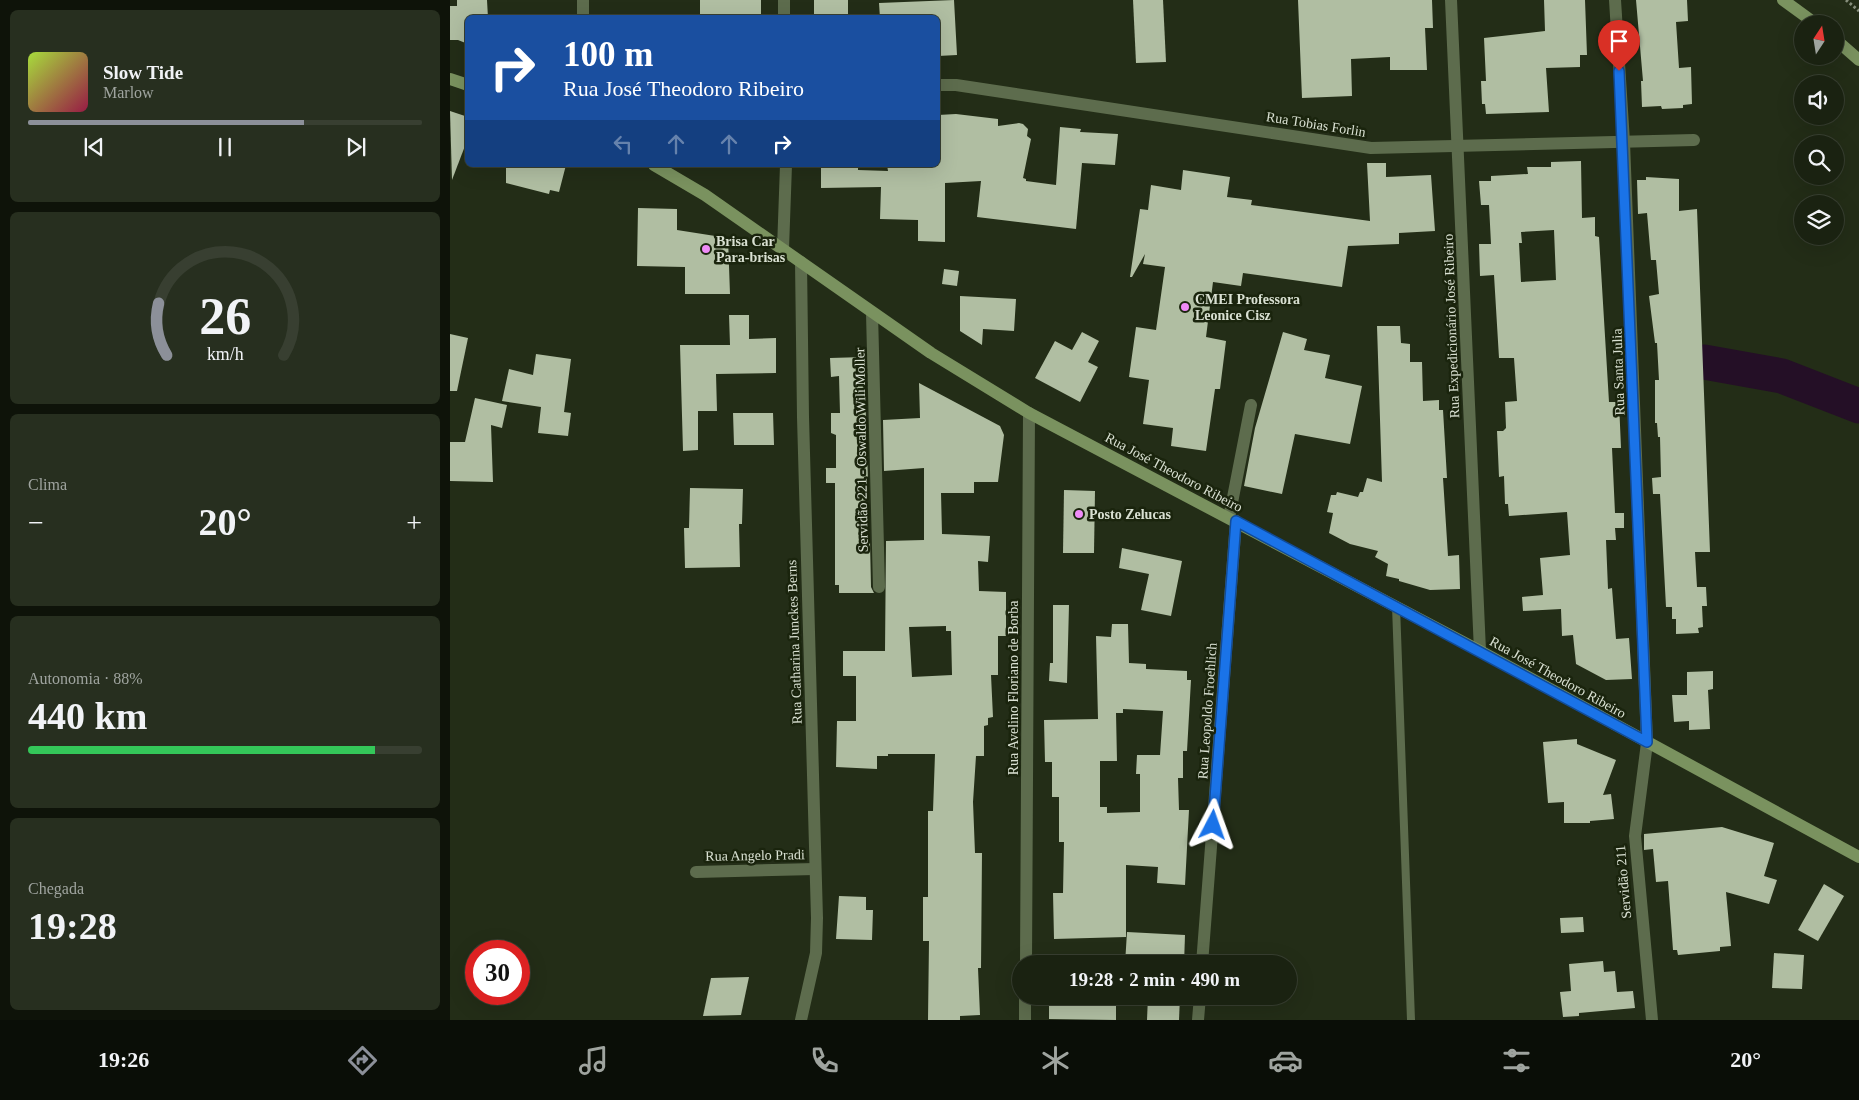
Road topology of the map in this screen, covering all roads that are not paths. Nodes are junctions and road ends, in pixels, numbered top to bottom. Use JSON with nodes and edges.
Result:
{"nodes":[{"id":1,"x":583,"y":0,"type":"edge"},
{"id":2,"x":784,"y":0,"type":"edge"},
{"id":3,"x":1451,"y":0,"type":"edge"},
{"id":4,"x":1615,"y":0,"type":"edge"},
{"id":5,"x":1783,"y":0,"type":"edge"},
{"id":6,"x":583,"y":15,"type":"edge"},
{"id":7,"x":784,"y":15,"type":"edge"},
{"id":8,"x":1804,"y":15,"type":"edge"},
{"id":9,"x":1844,"y":46,"type":"edge"},
{"id":10,"x":1859,"y":60,"type":"edge"},
{"id":11,"x":450,"y":79,"type":"edge"},
{"id":12,"x":465,"y":84,"type":"edge"},
{"id":13,"x":940,"y":85,"type":"edge"},
{"id":14,"x":1694,"y":140,"type":"dead end"},
{"id":15,"x":1624,"y":142,"type":"junction"},
{"id":16,"x":1458,"y":146,"type":"junction"},
{"id":17,"x":657,"y":167,"type":"edge"},
{"id":18,"x":786,"y":167,"type":"edge"},
{"id":19,"x":784,"y":249,"type":"junction"},
{"id":20,"x":801,"y":262,"type":"junction"},
{"id":21,"x":872,"y":313,"type":"junction"},
{"id":22,"x":1251,"y":405,"type":"dead end"},
{"id":23,"x":1029,"y":413,"type":"junction"},
{"id":24,"x":1233,"y":519,"type":"junction"},
{"id":25,"x":879,"y":587,"type":"dead end"},
{"id":26,"x":1396,"y":606,"type":"junction"},
{"id":27,"x":1480,"y":651,"type":"junction"},
{"id":28,"x":1647,"y":742,"type":"junction"},
{"id":29,"x":1859,"y":856,"type":"edge"},
{"id":30,"x":815,"y":869,"type":"junction"},
{"id":31,"x":696,"y":872,"type":"dead end"},
{"id":32,"x":1026,"y":955,"type":"edge"},
{"id":33,"x":1203,"y":955,"type":"edge"},
{"id":34,"x":1025,"y":1005,"type":"edge"},
{"id":35,"x":1199,"y":1005,"type":"edge"},
{"id":36,"x":801,"y":1020,"type":"edge"},
{"id":37,"x":1025,"y":1020,"type":"edge"},
{"id":38,"x":1198,"y":1020,"type":"edge"},
{"id":39,"x":1411,"y":1020,"type":"edge"},
{"id":40,"x":1652,"y":1020,"type":"edge"}],
"edges":[{"from":1,"to":6,"type":"street"},
{"from":2,"to":7,"type":"street"},
{"from":3,"to":16,"type":"street","name":"Rua Expedicionário José Ribeiro"},
{"from":4,"to":15,"type":"street","name":"Rua Santa Julia"},
{"from":5,"to":8,"type":"main road"},
{"from":9,"to":10,"type":"main road"},
{"from":11,"to":12,"type":"main road"},
{"from":13,"to":16,"type":"street","name":"Rua Tobias Forlin"},
{"from":14,"to":15,"type":"street","name":"Rua Tobias Forlin"},
{"from":15,"to":16,"type":"street","name":"Rua Tobias Forlin"},
{"from":15,"to":28,"type":"street","name":"Rua Santa Julia"},
{"from":16,"to":27,"type":"street","name":"Rua Expedicionário José Ribeiro"},
{"from":17,"to":19,"type":"main road","name":"Rua José Theodoro Ribeiro"},
{"from":18,"to":19,"type":"street"},
{"from":19,"to":20,"type":"main road","name":"Rua José Theodoro Ribeiro"},
{"from":20,"to":21,"type":"main road","name":"Rua José Theodoro Ribeiro"},
{"from":20,"to":30,"type":"street","name":"Rua Catharina Junckes Berns"},
{"from":21,"to":23,"type":"main road","name":"Rua José Theodoro Ribeiro"},
{"from":21,"to":25,"type":"street","name":"Servidão 221 - Oswaldo Wili Moller"},
{"from":22,"to":24,"type":"street","name":"Rua Leopoldo Froehlich"},
{"from":23,"to":24,"type":"main road","name":"Rua José Theodoro Ribeiro"},
{"from":23,"to":32,"type":"street","name":"Rua Avelino Floriano de Borba"},
{"from":24,"to":26,"type":"main road","name":"Rua José Theodoro Ribeiro"},
{"from":24,"to":33,"type":"street","name":"Rua Leopoldo Froehlich"},
{"from":26,"to":27,"type":"main road","name":"Rua José Theodoro Ribeiro"},
{"from":26,"to":39,"type":"lane"},
{"from":27,"to":28,"type":"main road","name":"Rua José Theodoro Ribeiro"},
{"from":28,"to":29,"type":"main road","name":"Rua José Theodoro Ribeiro"},
{"from":28,"to":40,"type":"street","name":"Servidão 211"},
{"from":30,"to":31,"type":"street","name":"Rua Angelo Pradi"},
{"from":30,"to":36,"type":"street","name":"Rua Catharina Junckes Berns"},
{"from":34,"to":37,"type":"street"},
{"from":35,"to":38,"type":"street"}]}
